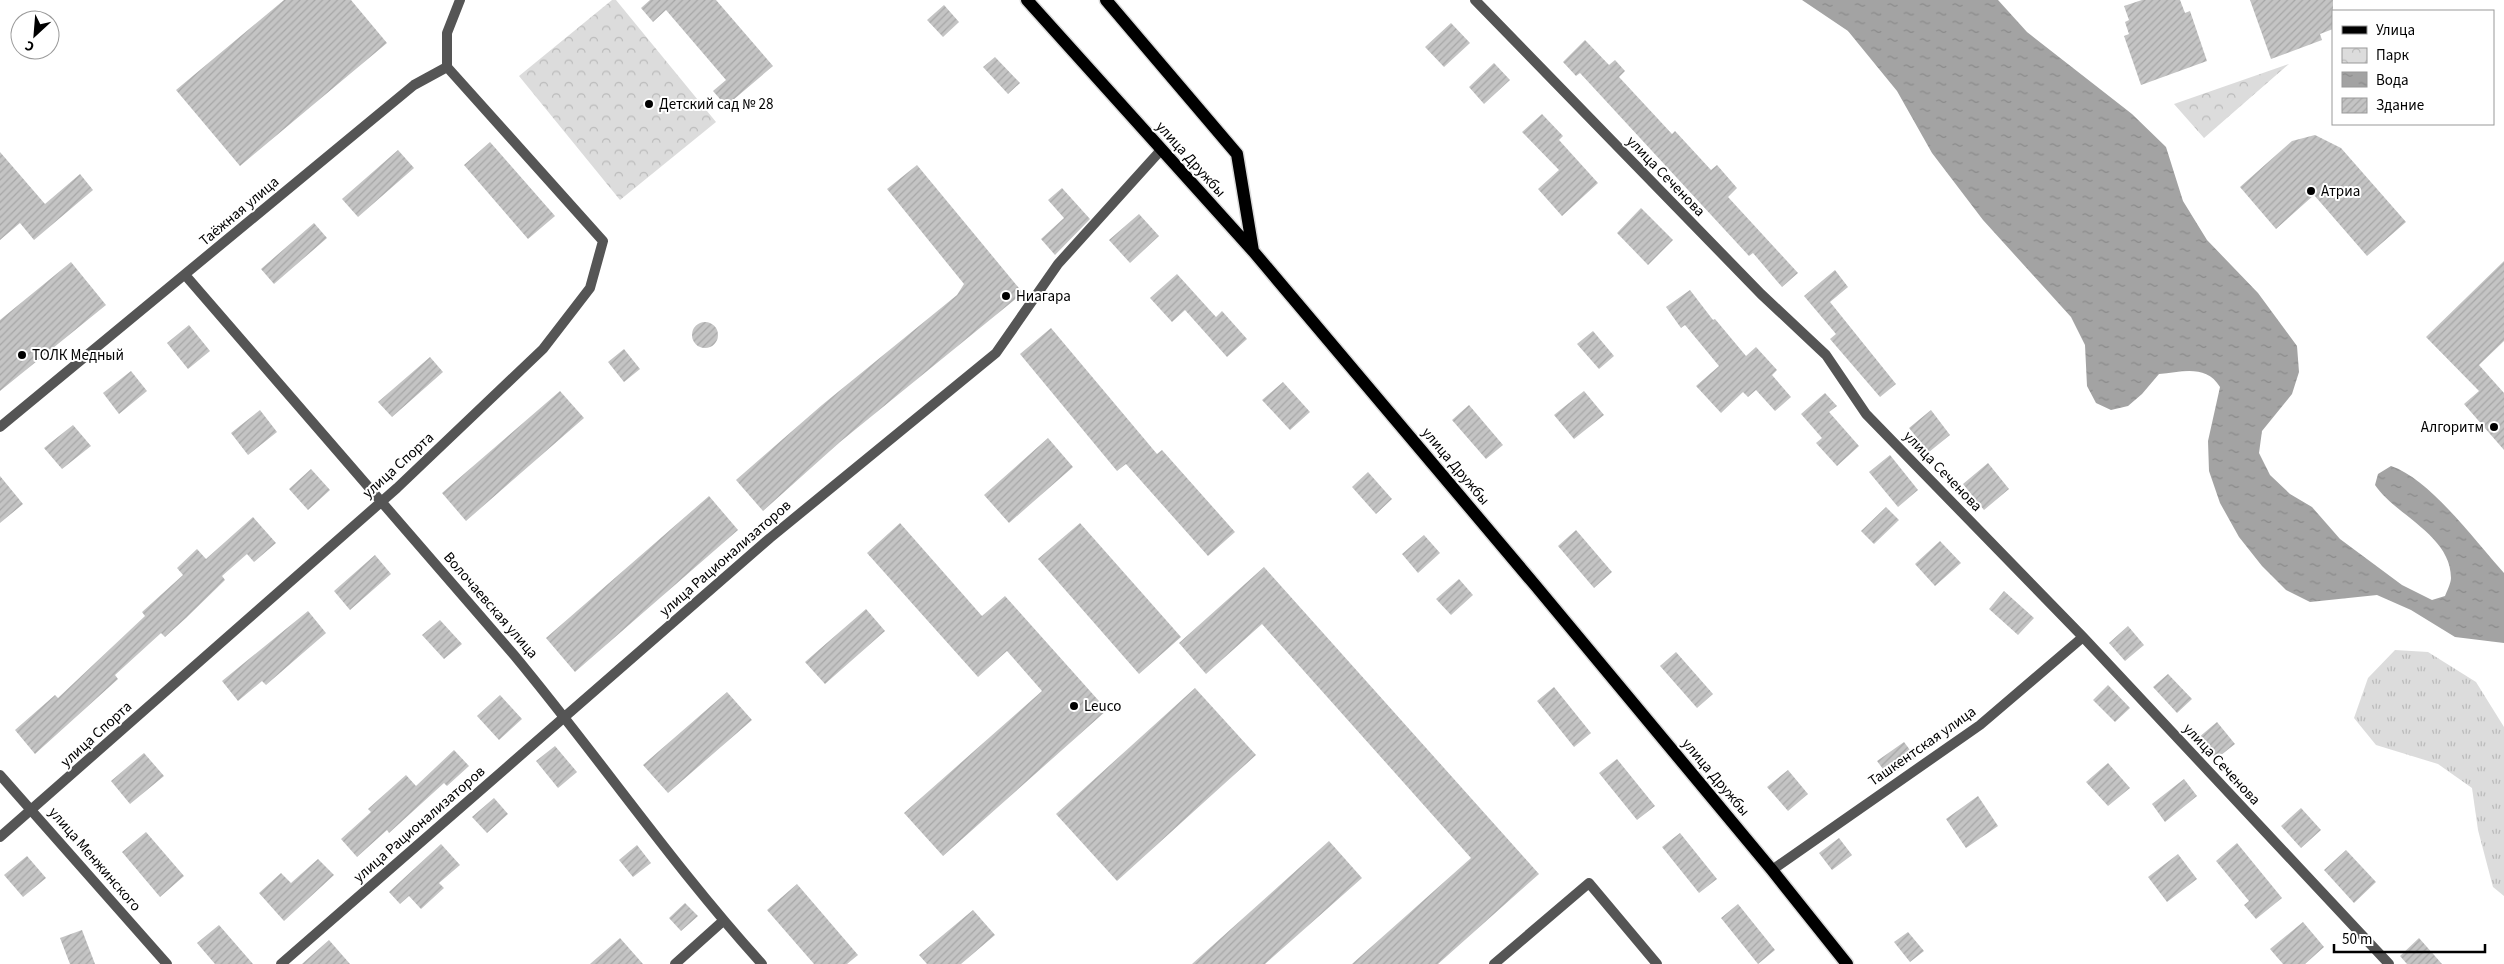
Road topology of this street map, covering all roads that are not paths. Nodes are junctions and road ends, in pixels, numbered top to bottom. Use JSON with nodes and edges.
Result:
{"nodes":[{"id":1,"x":460,"y":0,"type":"edge"},
{"id":2,"x":1027,"y":0,"type":"edge"},
{"id":3,"x":1106,"y":0,"type":"edge"},
{"id":4,"x":1475,"y":0,"type":"edge"},
{"id":5,"x":447,"y":67,"type":"junction"},
{"id":6,"x":1161,"y":150,"type":"junction"},
{"id":7,"x":1253,"y":251,"type":"junction"},
{"id":8,"x":186,"y":276,"type":"junction"},
{"id":9,"x":0,"y":427,"type":"edge"},
{"id":10,"x":381,"y":501,"type":"junction"},
{"id":11,"x":2083,"y":637,"type":"junction"},
{"id":12,"x":566,"y":717,"type":"junction"},
{"id":13,"x":0,"y":775,"type":"edge"},
{"id":14,"x":32,"y":810,"type":"junction"},
{"id":15,"x":0,"y":837,"type":"edge"},
{"id":16,"x":1772,"y":870,"type":"junction"},
{"id":17,"x":723,"y":921,"type":"junction"},
{"id":18,"x":167,"y":964,"type":"edge"},
{"id":19,"x":281,"y":964,"type":"edge"},
{"id":20,"x":676,"y":964,"type":"edge"},
{"id":21,"x":762,"y":964,"type":"edge"},
{"id":22,"x":1494,"y":964,"type":"edge"},
{"id":23,"x":1657,"y":964,"type":"edge"},
{"id":24,"x":1847,"y":964,"type":"edge"},
{"id":25,"x":2389,"y":964,"type":"edge"}],
"edges":[{"from":1,"to":5,"type":"street"},
{"from":2,"to":6,"type":"main road","name":"улица Дружбы"},
{"from":3,"to":7,"type":"main road"},
{"from":4,"to":11,"type":"street","name":"улица Сеченова"},
{"from":5,"to":8,"type":"street","name":"Таёжная улица"},
{"from":5,"to":10,"type":"street","name":"улица Спорта"},
{"from":6,"to":7,"type":"main road","name":"улица Дружбы"},
{"from":6,"to":12,"type":"street","name":"улица Рационализаторов"},
{"from":7,"to":16,"type":"main road","name":"улица Дружбы"},
{"from":8,"to":9,"type":"street","name":"Таёжная улица"},
{"from":8,"to":10,"type":"street","name":"Волочаевская улица"},
{"from":10,"to":12,"type":"street","name":"Волочаевская улица"},
{"from":10,"to":14,"type":"street","name":"улица Спорта"},
{"from":11,"to":16,"type":"street","name":"Ташкентская улица"},
{"from":11,"to":25,"type":"street","name":"улица Сеченова"},
{"from":12,"to":17,"type":"street","name":"Волочаевская улица"},
{"from":12,"to":19,"type":"street","name":"улица Рационализаторов"},
{"from":13,"to":14,"type":"street","name":"улица Менжинского"},
{"from":14,"to":15,"type":"street","name":"улица Спорта"},
{"from":14,"to":18,"type":"street","name":"улица Менжинского"},
{"from":16,"to":24,"type":"main road","name":"улица Дружбы"},
{"from":17,"to":20,"type":"street"},
{"from":17,"to":21,"type":"street","name":"Волочаевская улица"},
{"from":22,"to":23,"type":"street"}]}
